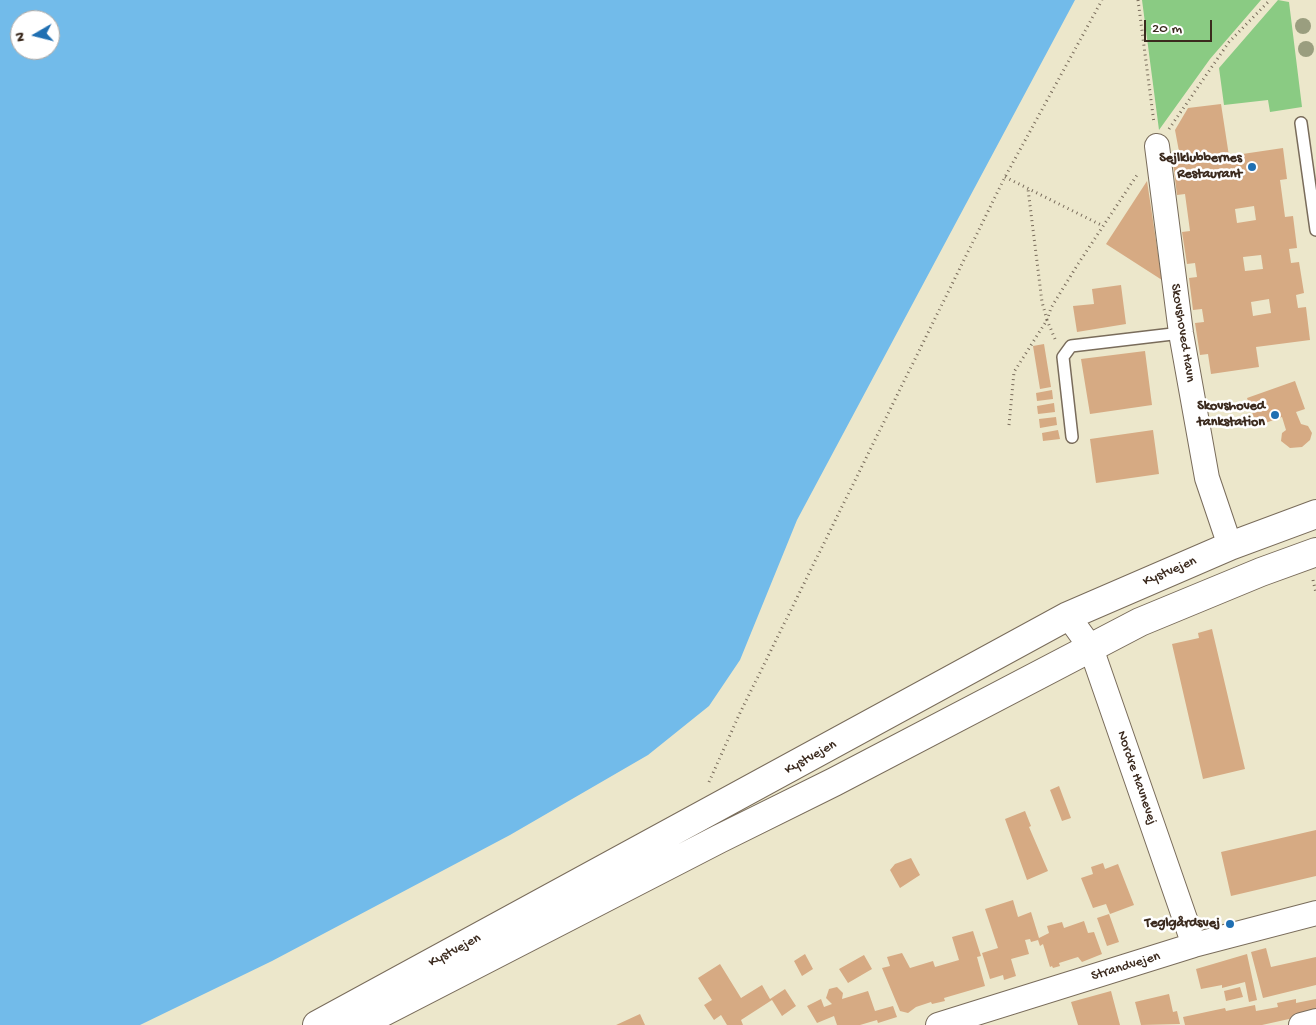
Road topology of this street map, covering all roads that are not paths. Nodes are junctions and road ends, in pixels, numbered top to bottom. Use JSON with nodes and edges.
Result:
{"nodes":[{"id":1,"x":1301,"y":123,"type":"dead end"},
{"id":2,"x":1157,"y":146,"type":"road end"},
{"id":3,"x":1316,"y":230,"type":"edge"},
{"id":4,"x":1181,"y":333,"type":"junction"},
{"id":5,"x":1072,"y":437,"type":"dead end"},
{"id":6,"x":1316,"y":514,"type":"edge"},
{"id":7,"x":1230,"y":546,"type":"junction"},
{"id":8,"x":1316,"y":552,"type":"edge"},
{"id":9,"x":1068,"y":616,"type":"junction"},
{"id":10,"x":1091,"y":648,"type":"junction"},
{"id":11,"x":1316,"y":913,"type":"edge"},
{"id":12,"x":1194,"y":946,"type":"junction"},
{"id":13,"x":1316,"y":1021,"type":"edge"},
{"id":14,"x":317,"y":1025,"type":"edge"},
{"id":15,"x":358,"y":1025,"type":"edge"},
{"id":16,"x":938,"y":1025,"type":"edge"},
{"id":17,"x":1301,"y":1025,"type":"edge"}],
"edges":[{"from":1,"to":3,"type":"lane"},
{"from":2,"to":4,"type":"street","name":"Skovshoved Havn"},
{"from":4,"to":5,"type":"lane"},
{"from":4,"to":7,"type":"street","name":"Skovshoved Havn"},
{"from":6,"to":7,"type":"main road","name":"Kystvejen"},
{"from":7,"to":9,"type":"main road","name":"Kystvejen"},
{"from":8,"to":10,"type":"main road","name":"Kystvejen"},
{"from":9,"to":10,"type":"street","name":"Nordre Havnevej"},
{"from":9,"to":14,"type":"main road","name":"Kystvejen"},
{"from":10,"to":12,"type":"street","name":"Nordre Havnevej"},
{"from":10,"to":15,"type":"main road","name":"Kystvejen"},
{"from":11,"to":12,"type":"street","name":"Strandvejen"},
{"from":12,"to":16,"type":"street","name":"Strandvejen"},
{"from":13,"to":17,"type":"street"}]}
